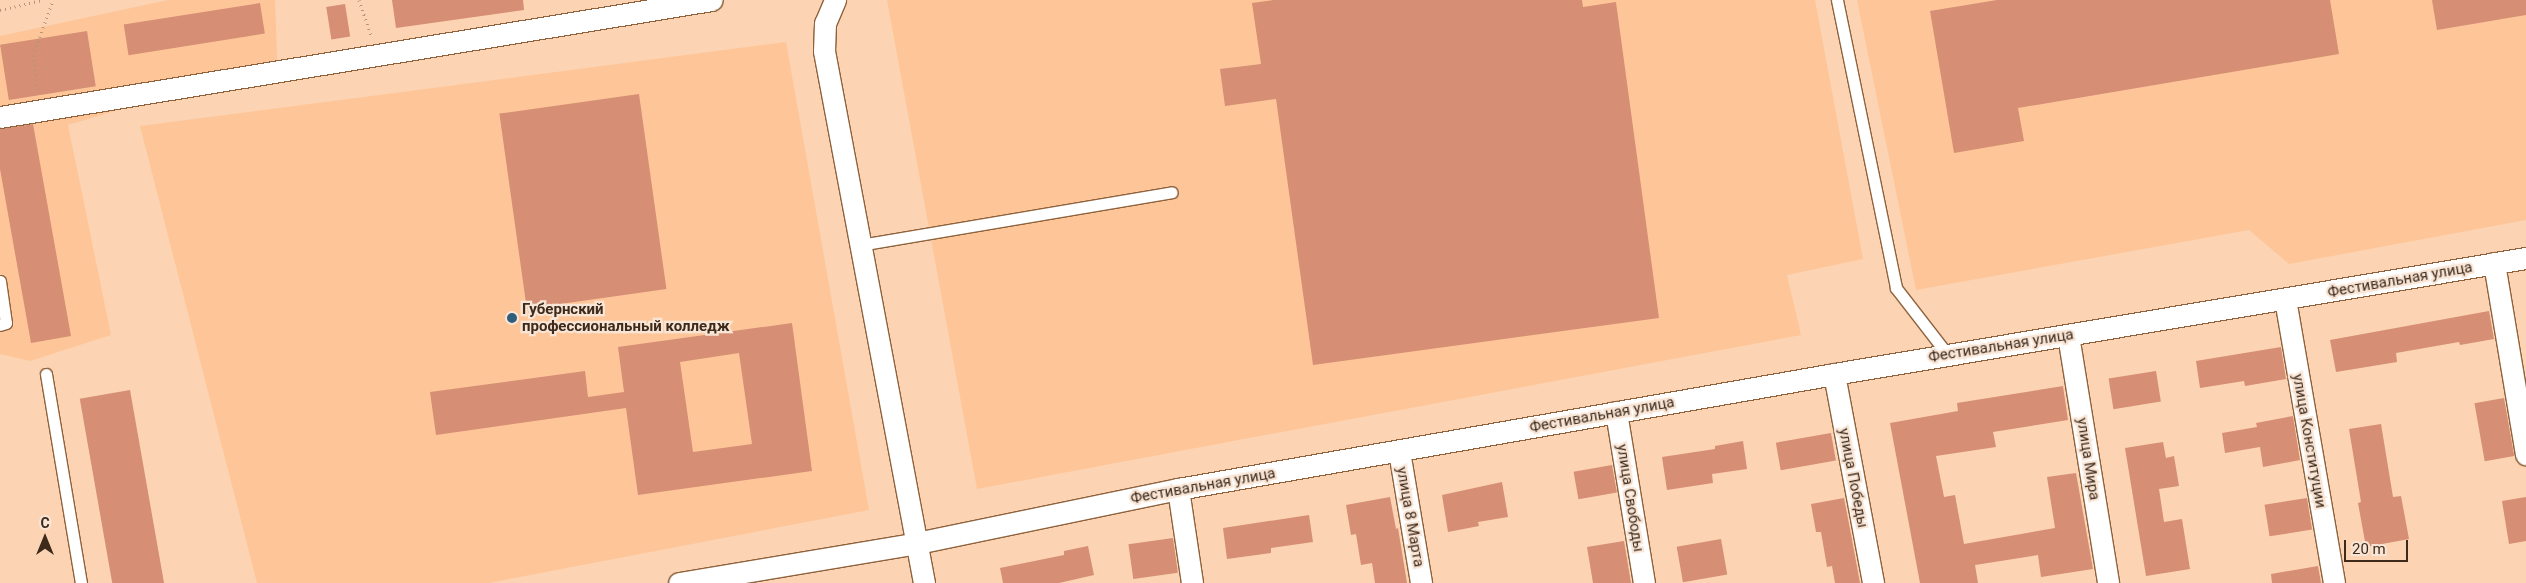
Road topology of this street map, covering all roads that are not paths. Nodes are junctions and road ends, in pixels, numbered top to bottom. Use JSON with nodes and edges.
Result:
{"nodes":[{"id":1,"x":711,"y":0,"type":"edge"},
{"id":2,"x":835,"y":0,"type":"edge"},
{"id":3,"x":1837,"y":0,"type":"edge"},
{"id":4,"x":0,"y":117,"type":"edge"},
{"id":5,"x":1172,"y":192,"type":"dead end"},
{"id":6,"x":860,"y":245,"type":"junction"},
{"id":7,"x":2526,"y":258,"type":"edge"},
{"id":8,"x":2494,"y":264,"type":"junction"},
{"id":9,"x":0,"y":281,"type":"edge"},
{"id":10,"x":2285,"y":299,"type":"junction"},
{"id":11,"x":0,"y":325,"type":"edge"},
{"id":12,"x":2068,"y":335,"type":"junction"},
{"id":13,"x":1948,"y":355,"type":"junction"},
{"id":14,"x":46,"y":374,"type":"dead end"},
{"id":15,"x":1834,"y":374,"type":"junction"},
{"id":16,"x":1616,"y":412,"type":"junction"},
{"id":17,"x":1399,"y":451,"type":"junction"},
{"id":18,"x":2526,"y":454,"type":"edge"},
{"id":19,"x":1178,"y":489,"type":"junction"},
{"id":20,"x":917,"y":543,"type":"junction"},
{"id":21,"x":720,"y":580,"type":"edge"},
{"id":22,"x":81,"y":583,"type":"edge"},
{"id":23,"x":679,"y":583,"type":"edge"},
{"id":24,"x":924,"y":583,"type":"edge"},
{"id":25,"x":928,"y":583,"type":"edge"},
{"id":26,"x":1192,"y":583,"type":"edge"},
{"id":27,"x":1421,"y":583,"type":"edge"},
{"id":28,"x":1644,"y":583,"type":"edge"},
{"id":29,"x":1873,"y":583,"type":"edge"},
{"id":30,"x":2108,"y":583,"type":"edge"},
{"id":31,"x":2334,"y":583,"type":"edge"}],
"edges":[{"from":1,"to":4,"type":"street"},
{"from":2,"to":6,"type":"street"},
{"from":3,"to":13,"type":"lane"},
{"from":5,"to":6,"type":"lane"},
{"from":6,"to":20,"type":"street"},
{"from":7,"to":8,"type":"street","name":"Фестивальная улица"},
{"from":8,"to":10,"type":"street","name":"Фестивальная улица"},
{"from":8,"to":18,"type":"street"},
{"from":9,"to":11,"type":"lane"},
{"from":10,"to":12,"type":"street","name":"Фестивальная улица"},
{"from":10,"to":31,"type":"street","name":"улица Конституции"},
{"from":12,"to":13,"type":"street","name":"Фестивальная улица"},
{"from":12,"to":30,"type":"street","name":"улица Мира"},
{"from":13,"to":15,"type":"street","name":"Фестивальная улица"},
{"from":14,"to":22,"type":"lane"},
{"from":15,"to":16,"type":"street","name":"Фестивальная улица"},
{"from":15,"to":29,"type":"street","name":"улица Победы"},
{"from":16,"to":17,"type":"street","name":"Фестивальная улица"},
{"from":16,"to":28,"type":"street","name":"улица Свободы"},
{"from":17,"to":19,"type":"street","name":"Фестивальная улица"},
{"from":17,"to":27,"type":"street","name":"улица 8 Марта"},
{"from":19,"to":20,"type":"street","name":"Фестивальная улица"},
{"from":19,"to":26,"type":"street"},
{"from":20,"to":21,"type":"street","name":"Фестивальная улица"},
{"from":20,"to":24,"type":"street"},
{"from":20,"to":25,"type":"street"},
{"from":21,"to":23,"type":"street","name":"Фестивальная улица"}]}
